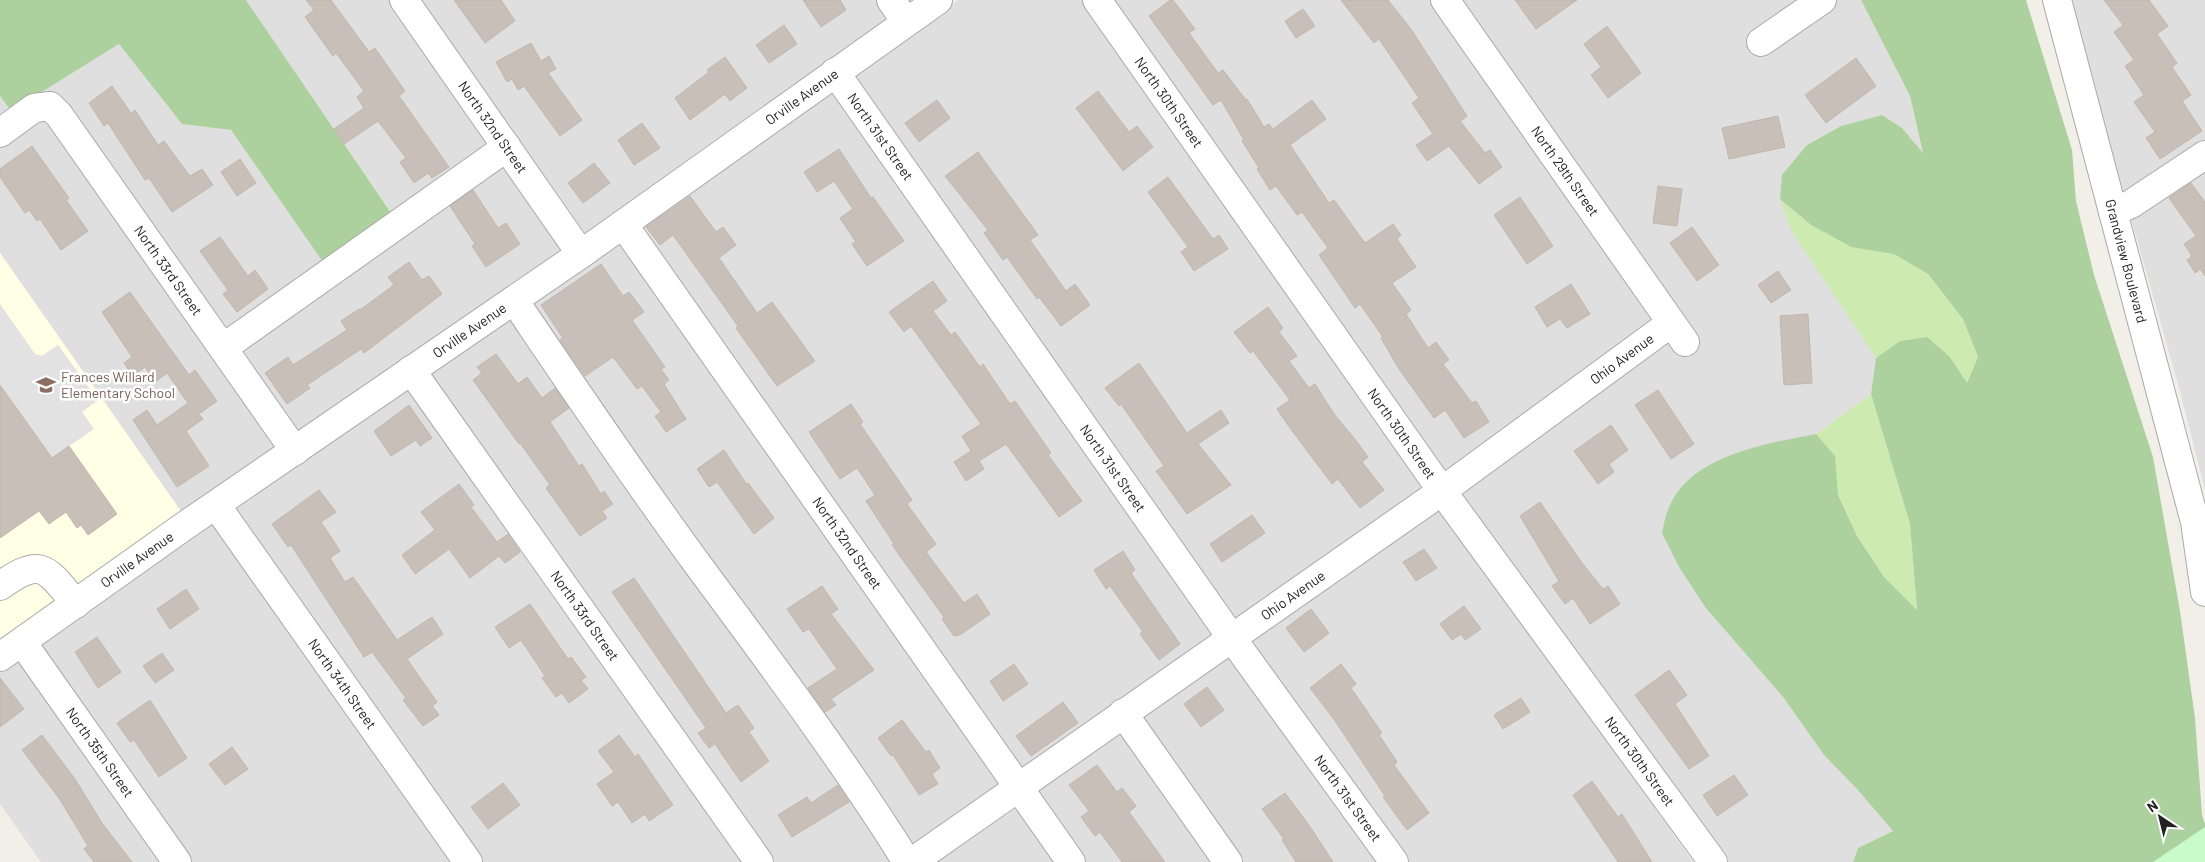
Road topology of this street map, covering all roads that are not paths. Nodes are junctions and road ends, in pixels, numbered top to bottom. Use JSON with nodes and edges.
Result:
{"nodes":[{"id":1,"x":404,"y":0,"type":"edge"},
{"id":2,"x":891,"y":0,"type":"edge"},
{"id":3,"x":938,"y":0,"type":"edge"},
{"id":4,"x":1097,"y":0,"type":"edge"},
{"id":5,"x":1445,"y":0,"type":"edge"},
{"id":6,"x":2058,"y":0,"type":"edge"},
{"id":7,"x":1809,"y":4,"type":"edge"},
{"id":8,"x":906,"y":22,"type":"junction"},
{"id":9,"x":1761,"y":42,"type":"dead end"},
{"id":10,"x":835,"y":72,"type":"junction"},
{"id":11,"x":0,"y":133,"type":"edge"},
{"id":12,"x":507,"y":147,"type":"junction"},
{"id":13,"x":2205,"y":155,"type":"edge"},
{"id":14,"x":2113,"y":212,"type":"junction"},
{"id":15,"x":623,"y":224,"type":"junction"},
{"id":16,"x":581,"y":254,"type":"junction"},
{"id":17,"x":514,"y":300,"type":"junction"},
{"id":18,"x":1678,"y":332,"type":"joint"},
{"id":19,"x":223,"y":348,"type":"junction"},
{"id":20,"x":411,"y":370,"type":"junction"},
{"id":21,"x":296,"y":451,"type":"junction"},
{"id":22,"x":1442,"y":491,"type":"junction"},
{"id":23,"x":216,"y":505,"type":"junction"},
{"id":24,"x":2200,"y":519,"type":"edge"},
{"id":25,"x":0,"y":586,"type":"edge"},
{"id":26,"x":2205,"y":592,"type":"edge"},
{"id":27,"x":76,"y":604,"type":"junction"},
{"id":28,"x":1231,"y":637,"type":"junction"},
{"id":29,"x":11,"y":650,"type":"edge"},
{"id":30,"x":1123,"y":713,"type":"junction"},
{"id":31,"x":1018,"y":787,"type":"junction"},
{"id":32,"x":177,"y":862,"type":"edge"},
{"id":33,"x":468,"y":862,"type":"edge"},
{"id":34,"x":759,"y":862,"type":"edge"},
{"id":35,"x":907,"y":862,"type":"edge"},
{"id":36,"x":912,"y":862,"type":"edge"},
{"id":37,"x":1071,"y":862,"type":"edge"},
{"id":38,"x":1228,"y":862,"type":"edge"},
{"id":39,"x":1394,"y":862,"type":"edge"},
{"id":40,"x":1713,"y":862,"type":"edge"}],
"edges":[{"from":1,"to":12,"type":"street","name":"North 32nd Street"},
{"from":2,"to":8,"type":"street"},
{"from":3,"to":8,"type":"street","name":"Orville Avenue"},
{"from":4,"to":22,"type":"street","name":"North 30th Street"},
{"from":5,"to":18,"type":"street","name":"North 29th Street"},
{"from":6,"to":14,"type":"street","name":"Grandview Boulevard"},
{"from":7,"to":9,"type":"street"},
{"from":8,"to":10,"type":"street","name":"Orville Avenue"},
{"from":10,"to":15,"type":"street","name":"Orville Avenue"},
{"from":10,"to":28,"type":"street","name":"North 31st Street"},
{"from":11,"to":19,"type":"street","name":"North 33rd Street"},
{"from":12,"to":16,"type":"street","name":"North 32nd Street"},
{"from":12,"to":19,"type":"street"},
{"from":13,"to":14,"type":"street"},
{"from":14,"to":24,"type":"street","name":"Grandview Boulevard"},
{"from":15,"to":16,"type":"street","name":"Orville Avenue"},
{"from":15,"to":31,"type":"street","name":"North 32nd Street"},
{"from":16,"to":17,"type":"street","name":"Orville Avenue"},
{"from":17,"to":20,"type":"street","name":"Orville Avenue"},
{"from":17,"to":35,"type":"street"},
{"from":18,"to":22,"type":"street","name":"Ohio Avenue"},
{"from":19,"to":21,"type":"street","name":"North 33rd Street"},
{"from":20,"to":21,"type":"street","name":"Orville Avenue"},
{"from":20,"to":34,"type":"street","name":"North 33rd Street"},
{"from":21,"to":23,"type":"street","name":"Orville Avenue"},
{"from":22,"to":28,"type":"street","name":"Ohio Avenue"},
{"from":22,"to":40,"type":"street","name":"North 30th Street"},
{"from":23,"to":27,"type":"street","name":"Orville Avenue"},
{"from":23,"to":33,"type":"street","name":"North 34th Street"},
{"from":24,"to":26,"type":"street","name":"Grandview Boulevard"},
{"from":25,"to":27,"type":"street"},
{"from":27,"to":29,"type":"street","name":"Orville Avenue"},
{"from":28,"to":30,"type":"street","name":"Ohio Avenue"},
{"from":28,"to":39,"type":"street","name":"North 31st Street"},
{"from":29,"to":32,"type":"street","name":"North 35th Street"},
{"from":30,"to":31,"type":"street","name":"Ohio Avenue"},
{"from":30,"to":38,"type":"street"},
{"from":31,"to":36,"type":"street","name":"Ohio Avenue"},
{"from":31,"to":37,"type":"street","name":"North 32nd Street"}]}
